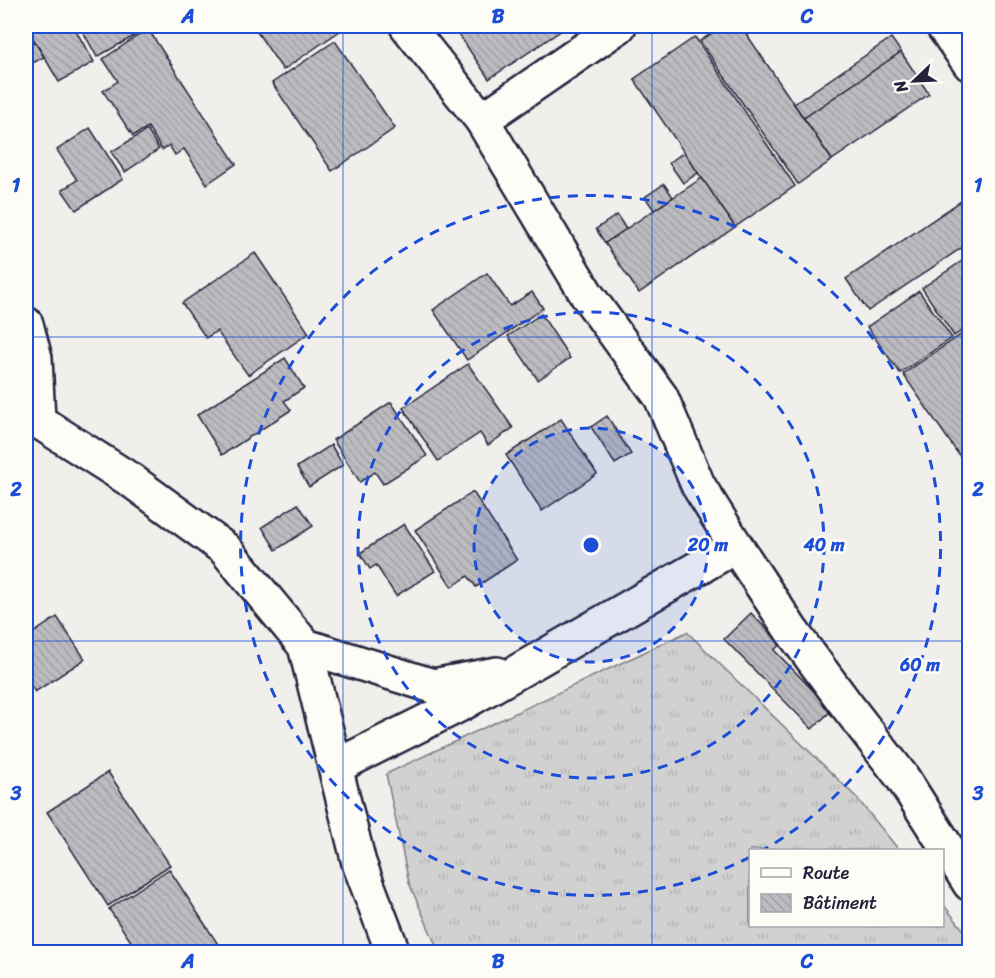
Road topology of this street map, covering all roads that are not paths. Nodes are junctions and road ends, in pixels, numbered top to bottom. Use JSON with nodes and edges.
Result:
{"nodes":[{"id":1,"x":407,"y":26,"type":"edge"},
{"id":2,"x":619,"y":26,"type":"edge"},
{"id":3,"x":943,"y":26,"type":"edge"},
{"id":4,"x":969,"y":64,"type":"edge"},
{"id":5,"x":482,"y":120,"type":"junction"},
{"id":6,"x":26,"y":324,"type":"edge"},
{"id":7,"x":32,"y":426,"type":"edge"},
{"id":8,"x":736,"y":546,"type":"junction"},
{"id":9,"x":305,"y":646,"type":"junction"},
{"id":10,"x":523,"y":669,"type":"junction"},
{"id":11,"x":335,"y":767,"type":"junction"},
{"id":12,"x":969,"y":884,"type":"edge"},
{"id":13,"x":393,"y":952,"type":"edge"}],
"edges":[{"from":1,"to":5,"type":"street"},
{"from":2,"to":5,"type":"street"},
{"from":3,"to":4,"type":"street"},
{"from":5,"to":8,"type":"street"},
{"from":6,"to":7,"type":"street"},
{"from":7,"to":9,"type":"street"},
{"from":8,"to":10,"type":"street"},
{"from":8,"to":12,"type":"street"},
{"from":9,"to":10,"type":"street"},
{"from":9,"to":11,"type":"street"},
{"from":10,"to":11,"type":"street"},
{"from":11,"to":13,"type":"street"}]}
